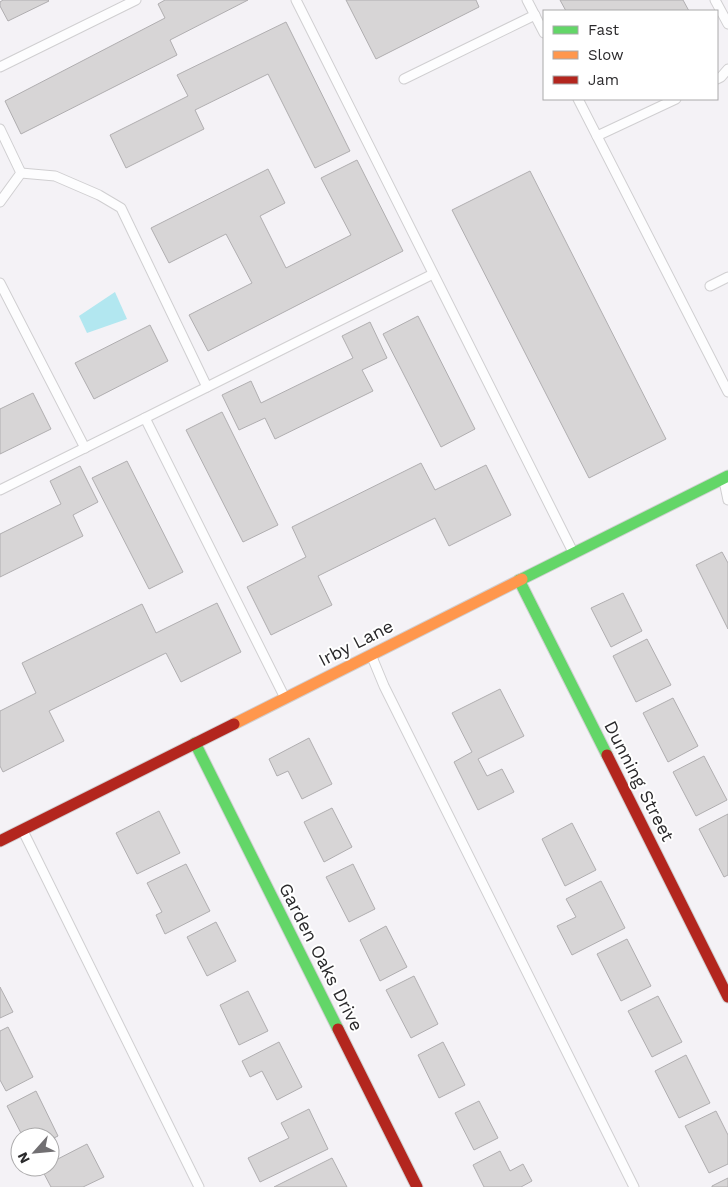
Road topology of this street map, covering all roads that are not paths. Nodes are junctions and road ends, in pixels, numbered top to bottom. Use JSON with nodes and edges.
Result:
{"nodes":[{"id":1,"x":136,"y":0,"type":"edge"},
{"id":2,"x":296,"y":0,"type":"edge"},
{"id":3,"x":528,"y":0,"type":"edge"},
{"id":4,"x":716,"y":0,"type":"edge"},
{"id":5,"x":535,"y":15,"type":"junction"},
{"id":6,"x":728,"y":24,"type":"edge"},
{"id":7,"x":543,"y":31,"type":"edge"},
{"id":8,"x":0,"y":67,"type":"edge"},
{"id":9,"x":728,"y":69,"type":"edge"},
{"id":10,"x":718,"y":78,"type":"edge"},
{"id":11,"x":404,"y":79,"type":"dead end"},
{"id":12,"x":579,"y":100,"type":"edge"},
{"id":13,"x":674,"y":100,"type":"edge"},
{"id":14,"x":0,"y":129,"type":"edge"},
{"id":15,"x":597,"y":136,"type":"junction"},
{"id":16,"x":21,"y":173,"type":"junction"},
{"id":17,"x":0,"y":202,"type":"edge"},
{"id":18,"x":433,"y":274,"type":"junction"},
{"id":19,"x":728,"y":277,"type":"edge"},
{"id":20,"x":0,"y":283,"type":"edge"},
{"id":21,"x":710,"y":286,"type":"dead end"},
{"id":22,"x":207,"y":387,"type":"junction"},
{"id":23,"x":728,"y":392,"type":"edge"},
{"id":24,"x":145,"y":418,"type":"junction"},
{"id":25,"x":85,"y":448,"type":"junction"},
{"id":26,"x":726,"y":477,"type":"edge"},
{"id":27,"x":0,"y":490,"type":"edge"},
{"id":28,"x":728,"y":500,"type":"edge"},
{"id":29,"x":573,"y":553,"type":"junction"},
{"id":30,"x":519,"y":580,"type":"junction"},
{"id":31,"x":371,"y":655,"type":"junction"},
{"id":32,"x":285,"y":698,"type":"junction"},
{"id":33,"x":195,"y":743,"type":"junction"},
{"id":34,"x":23,"y":830,"type":"junction"},
{"id":35,"x":0,"y":841,"type":"edge"},
{"id":36,"x":728,"y":997,"type":"edge"},
{"id":37,"x":199,"y":1187,"type":"edge"},
{"id":38,"x":416,"y":1187,"type":"edge"},
{"id":39,"x":634,"y":1187,"type":"edge"}],
"edges":[{"from":1,"to":8,"type":"lane"},
{"from":2,"to":18,"type":"lane"},
{"from":3,"to":5,"type":"lane"},
{"from":4,"to":6,"type":"lane"},
{"from":5,"to":7,"type":"lane"},
{"from":5,"to":11,"type":"lane"},
{"from":9,"to":10,"type":"lane"},
{"from":12,"to":15,"type":"lane"},
{"from":13,"to":15,"type":"lane"},
{"from":14,"to":16,"type":"lane"},
{"from":15,"to":23,"type":"lane"},
{"from":16,"to":17,"type":"lane"},
{"from":16,"to":22,"type":"lane"},
{"from":18,"to":22,"type":"lane"},
{"from":18,"to":29,"type":"lane"},
{"from":19,"to":21,"type":"lane"},
{"from":20,"to":25,"type":"lane"},
{"from":22,"to":24,"type":"lane"},
{"from":24,"to":25,"type":"lane"},
{"from":24,"to":32,"type":"lane"},
{"from":25,"to":27,"type":"lane"},
{"from":26,"to":28,"type":"lane"},
{"from":26,"to":29,"type":"street","name":"Irby Lane"},
{"from":29,"to":30,"type":"street","name":"Irby Lane"},
{"from":30,"to":31,"type":"street","name":"Irby Lane"},
{"from":30,"to":36,"type":"street","name":"Dunning Street"},
{"from":31,"to":32,"type":"street","name":"Irby Lane"},
{"from":31,"to":39,"type":"lane"},
{"from":32,"to":33,"type":"street","name":"Irby Lane"},
{"from":33,"to":34,"type":"street","name":"Irby Lane"},
{"from":33,"to":38,"type":"street","name":"Garden Oaks Drive"},
{"from":34,"to":35,"type":"street","name":"Irby Lane"},
{"from":34,"to":37,"type":"lane"}]}
